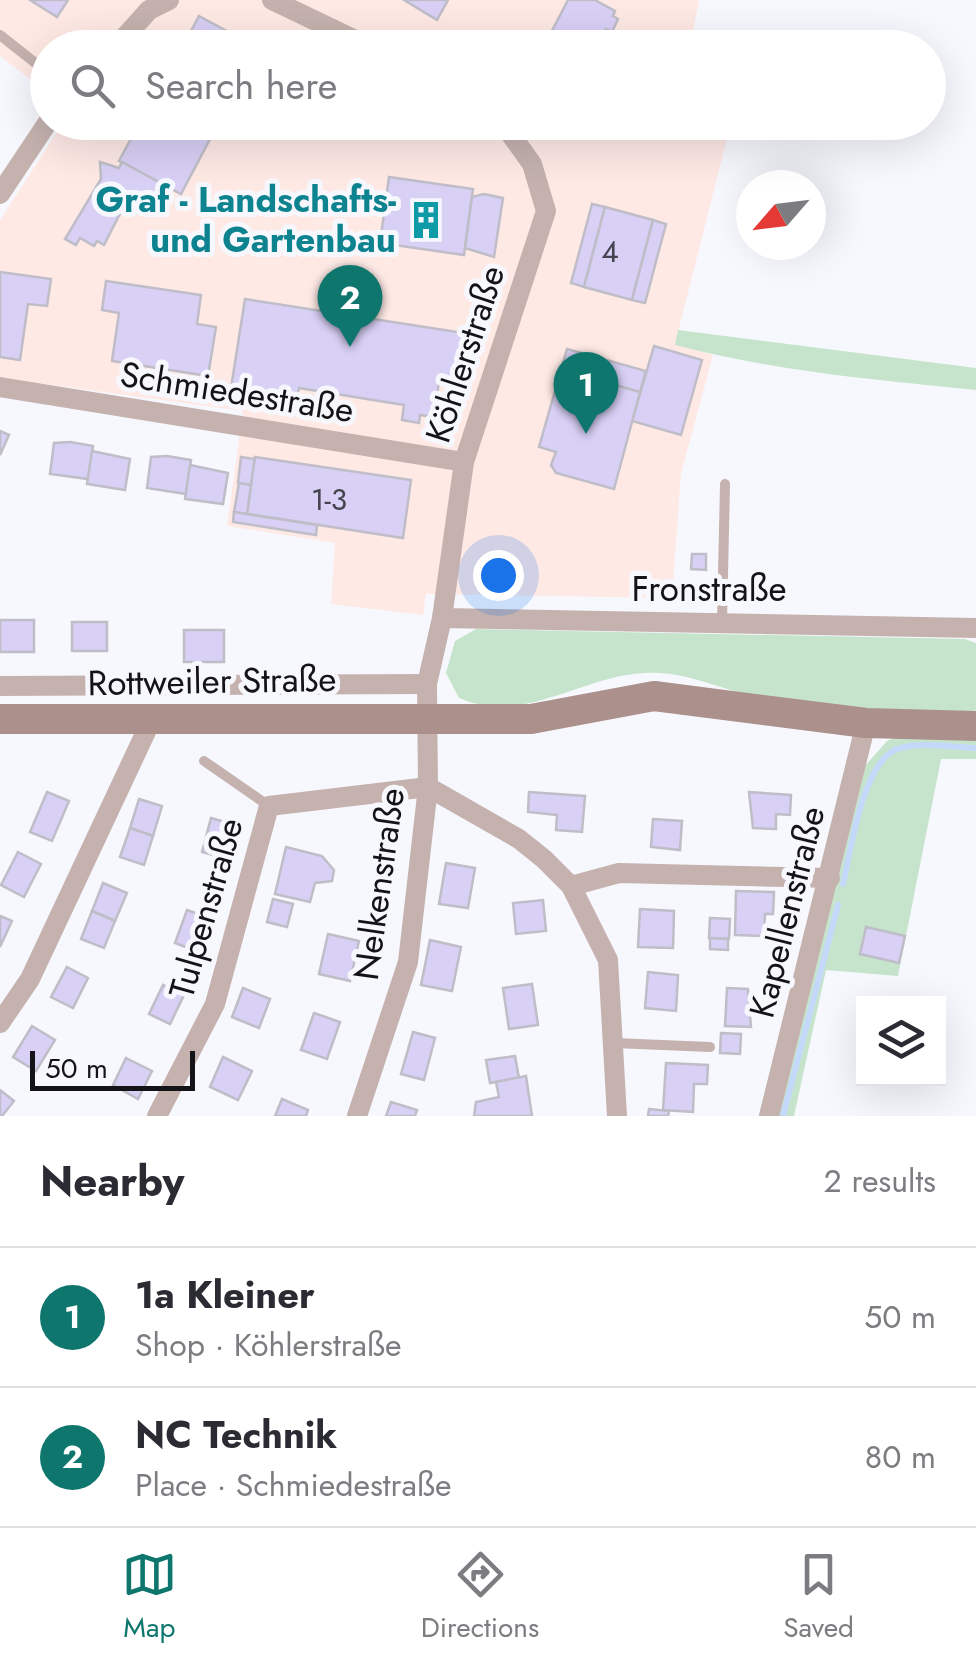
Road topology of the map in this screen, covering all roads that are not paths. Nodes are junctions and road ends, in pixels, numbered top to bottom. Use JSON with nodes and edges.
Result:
{"nodes":[{"id":1,"x":169,"y":0,"type":"edge"},
{"id":2,"x":272,"y":0,"type":"edge"},
{"id":3,"x":131,"y":30,"type":"edge"},
{"id":4,"x":334,"y":30,"type":"edge"},
{"id":5,"x":0,"y":35,"type":"edge"},
{"id":6,"x":30,"y":59,"type":"edge"},
{"id":7,"x":36,"y":140,"type":"edge"},
{"id":8,"x":515,"y":140,"type":"edge"},
{"id":9,"x":0,"y":194,"type":"edge"},
{"id":10,"x":0,"y":386,"type":"edge"},
{"id":11,"x":464,"y":462,"type":"junction"},
{"id":12,"x":725,"y":484,"type":"dead end"},
{"id":13,"x":442,"y":618,"type":"junction"},
{"id":14,"x":722,"y":621,"type":"junction"},
{"id":15,"x":976,"y":628,"type":"edge"},
{"id":16,"x":427,"y":684,"type":"junction"},
{"id":17,"x":0,"y":686,"type":"edge"},
{"id":18,"x":424,"y":716,"type":"junction"},
{"id":19,"x":0,"y":719,"type":"edge"},
{"id":20,"x":151,"y":722,"type":"junction"},
{"id":21,"x":866,"y":723,"type":"junction"},
{"id":22,"x":976,"y":726,"type":"edge"},
{"id":23,"x":204,"y":761,"type":"dead end"},
{"id":24,"x":428,"y":787,"type":"junction"},
{"id":25,"x":269,"y":806,"type":"junction"},
{"id":26,"x":830,"y":878,"type":"junction"},
{"id":27,"x":571,"y":886,"type":"junction"},
{"id":28,"x":0,"y":1022,"type":"edge"},
{"id":29,"x":614,"y":1043,"type":"junction"},
{"id":30,"x":710,"y":1047,"type":"dead end"},
{"id":31,"x":157,"y":1116,"type":"edge"},
{"id":32,"x":357,"y":1116,"type":"edge"},
{"id":33,"x":617,"y":1116,"type":"edge"},
{"id":34,"x":768,"y":1116,"type":"edge"}],
"edges":[{"from":1,"to":3,"type":"street"},
{"from":2,"to":4,"type":"street"},
{"from":5,"to":6,"type":"lane"},
{"from":7,"to":9,"type":"street"},
{"from":8,"to":11,"type":"street","name":"Köhlerstraße"},
{"from":10,"to":11,"type":"street","name":"Schmiedestraße"},
{"from":11,"to":13,"type":"street","name":"Köhlerstraße"},
{"from":12,"to":14,"type":"lane"},
{"from":13,"to":14,"type":"street","name":"Fronstraße"},
{"from":13,"to":16,"type":"street"},
{"from":14,"to":15,"type":"street","name":"Fronstraße"},
{"from":16,"to":17,"type":"street"},
{"from":16,"to":18,"type":"street"},
{"from":18,"to":20,"type":"street","name":"Rottweiler Straße"},
{"from":18,"to":21,"type":"street","name":"Rottweiler Straße"},
{"from":18,"to":24,"type":"street","name":"Nelkenstraße"},
{"from":19,"to":20,"type":"street","name":"Rottweiler Straße"},
{"from":20,"to":28,"type":"street"},
{"from":21,"to":22,"type":"street","name":"Rottweiler Straße"},
{"from":21,"to":26,"type":"street","name":"Kapellenstraße"},
{"from":23,"to":25,"type":"lane"},
{"from":24,"to":25,"type":"street","name":"Tulpenstraße"},
{"from":24,"to":27,"type":"street"},
{"from":24,"to":32,"type":"street","name":"Nelkenstraße"},
{"from":25,"to":31,"type":"street","name":"Tulpenstraße"},
{"from":26,"to":27,"type":"street"},
{"from":26,"to":34,"type":"street","name":"Kapellenstraße"},
{"from":27,"to":29,"type":"street"},
{"from":29,"to":30,"type":"lane"},
{"from":29,"to":33,"type":"street"}]}
